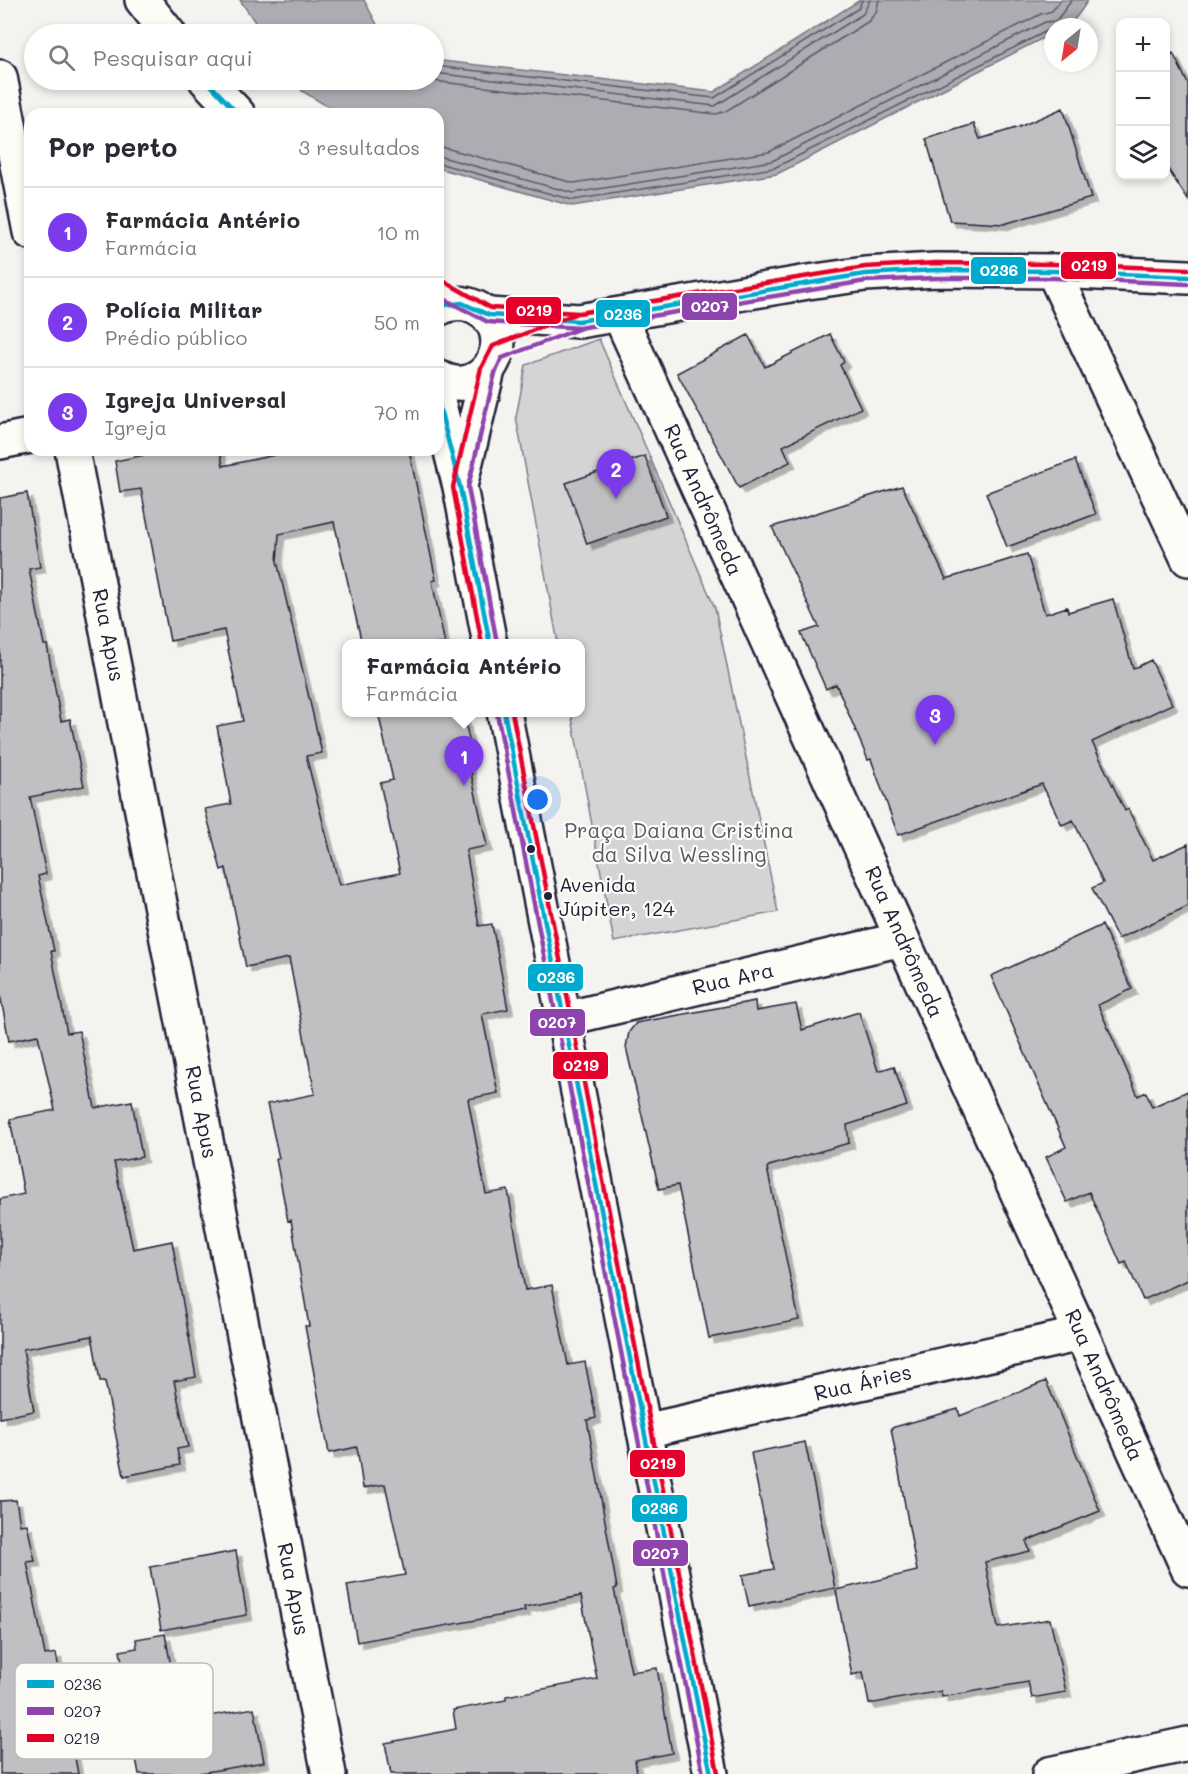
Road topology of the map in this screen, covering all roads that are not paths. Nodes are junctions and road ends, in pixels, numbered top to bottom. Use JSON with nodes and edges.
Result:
{"nodes":[{"id":1,"x":142,"y":0,"type":"edge"},
{"id":2,"x":162,"y":24,"type":"edge"},
{"id":3,"x":0,"y":77,"type":"edge"},
{"id":4,"x":215,"y":90,"type":"edge"},
{"id":5,"x":232,"y":108,"type":"edge"},
{"id":6,"x":24,"y":201,"type":"edge"},
{"id":7,"x":1053,"y":271,"type":"junction"},
{"id":8,"x":1188,"y":277,"type":"edge"},
{"id":9,"x":457,"y":304,"type":"edge"},
{"id":10,"x":620,"y":316,"type":"junction"},
{"id":11,"x":579,"y":321,"type":"junction"},
{"id":12,"x":493,"y":361,"type":"junction"},
{"id":13,"x":444,"y":378,"type":"edge"},
{"id":14,"x":444,"y":424,"type":"edge"},
{"id":15,"x":24,"y":436,"type":"edge"},
{"id":16,"x":0,"y":442,"type":"edge"},
{"id":17,"x":73,"y":456,"type":"edge"},
{"id":18,"x":460,"y":487,"type":"junction"},
{"id":19,"x":1188,"y":559,"type":"edge"},
{"id":20,"x":489,"y":639,"type":"edge"},
{"id":21,"x":505,"y":717,"type":"edge"},
{"id":22,"x":902,"y":939,"type":"junction"},
{"id":23,"x":564,"y":1019,"type":"junction"},
{"id":24,"x":1082,"y":1334,"type":"junction"},
{"id":25,"x":644,"y":1431,"type":"junction"},
{"id":26,"x":1188,"y":1569,"type":"edge"},
{"id":27,"x":1188,"y":1744,"type":"edge"},
{"id":28,"x":329,"y":1774,"type":"edge"},
{"id":29,"x":711,"y":1774,"type":"edge"},
{"id":30,"x":1049,"y":1774,"type":"edge"}],
"edges":[{"from":1,"to":2,"type":"street"},
{"from":3,"to":6,"type":"street"},
{"from":4,"to":5,"type":"street"},
{"from":7,"to":8,"type":"street"},
{"from":7,"to":10,"type":"street"},
{"from":7,"to":19,"type":"street"},
{"from":9,"to":11,"type":"street"},
{"from":9,"to":12,"type":"street"},
{"from":10,"to":11,"type":"street"},
{"from":10,"to":22,"type":"street","name":"Rua Andrômeda"},
{"from":11,"to":12,"type":"street"},
{"from":12,"to":13,"type":"street"},
{"from":12,"to":18,"type":"street"},
{"from":14,"to":18,"type":"street"},
{"from":15,"to":16,"type":"street"},
{"from":17,"to":28,"type":"street","name":"Rua Apus"},
{"from":18,"to":20,"type":"street"},
{"from":21,"to":23,"type":"street"},
{"from":22,"to":23,"type":"street","name":"Rua Ara"},
{"from":22,"to":24,"type":"street","name":"Rua Andrômeda"},
{"from":23,"to":25,"type":"street"},
{"from":24,"to":25,"type":"street","name":"Rua Áries"},
{"from":24,"to":26,"type":"street","name":"Rua Andrômeda"},
{"from":25,"to":29,"type":"street"},
{"from":27,"to":30,"type":"street"}]}
